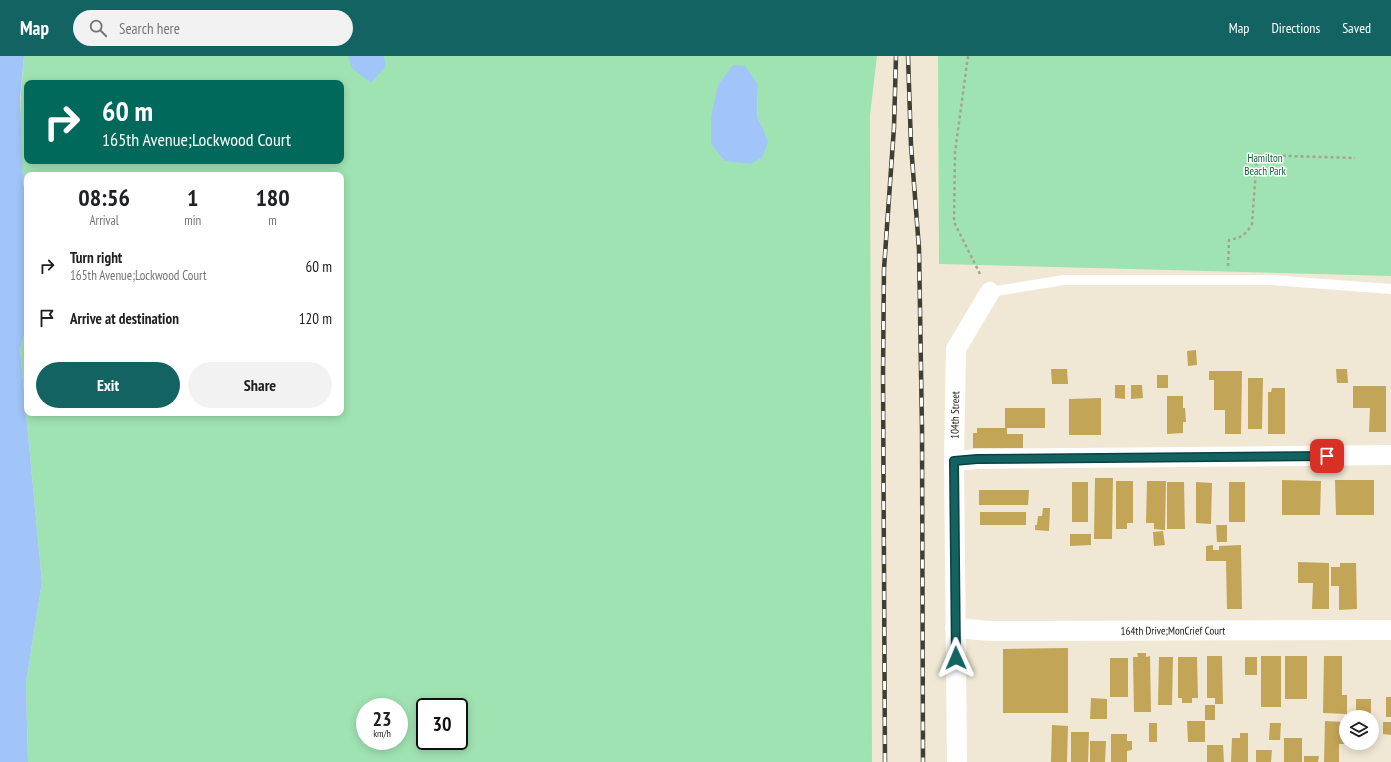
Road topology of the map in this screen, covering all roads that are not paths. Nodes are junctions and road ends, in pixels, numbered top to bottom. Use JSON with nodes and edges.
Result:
{"nodes":[{"id":1,"x":1391,"y":289,"type":"edge"},
{"id":2,"x":990,"y":292,"type":"joint"},
{"id":3,"x":1391,"y":455,"type":"edge"},
{"id":4,"x":954,"y":461,"type":"junction"},
{"id":5,"x":955,"y":628,"type":"junction"},
{"id":6,"x":1391,"y":630,"type":"edge"},
{"id":7,"x":957,"y":762,"type":"edge"}],
"edges":[{"from":1,"to":2,"type":"lane"},
{"from":2,"to":4,"type":"street","name":"104th Street"},
{"from":3,"to":4,"type":"street"},
{"from":4,"to":5,"type":"street","name":"104th Street"},
{"from":5,"to":6,"type":"street","name":"164th Drive;MonCrief Court"},
{"from":5,"to":7,"type":"street","name":"104th Street"}]}
